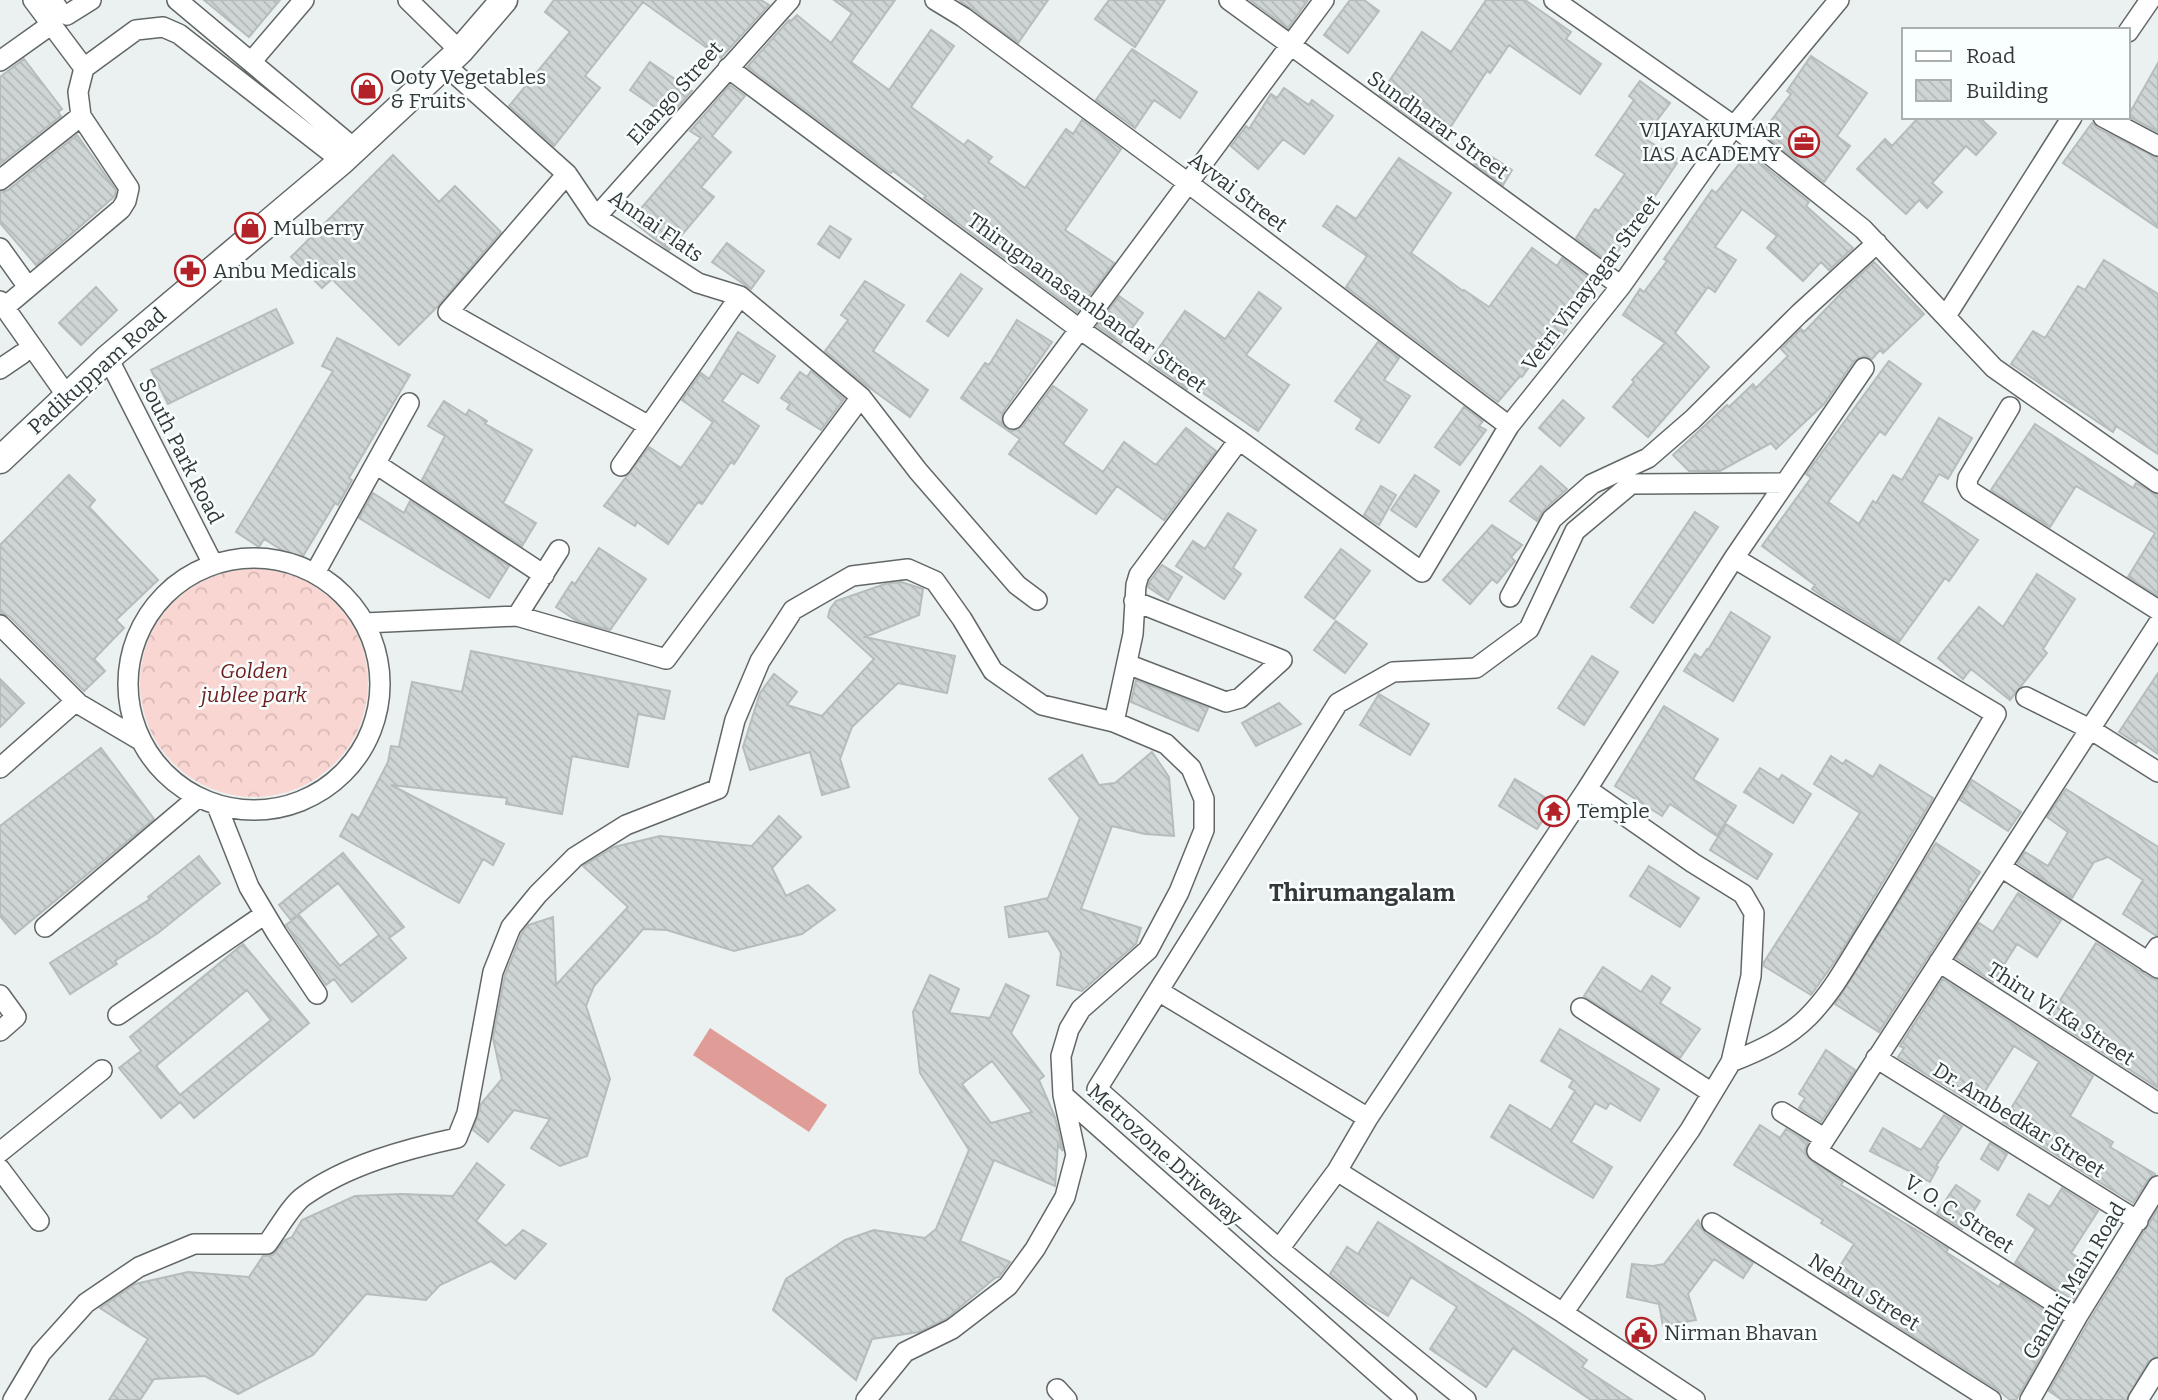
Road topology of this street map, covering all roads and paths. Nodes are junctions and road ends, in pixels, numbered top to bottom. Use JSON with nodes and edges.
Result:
{"nodes":[{"id":1,"x":33,"y":0,"type":"edge"},
{"id":2,"x":52,"y":0,"type":"edge"},
{"id":3,"x":91,"y":0,"type":"edge"},
{"id":4,"x":177,"y":0,"type":"edge"},
{"id":5,"x":304,"y":0,"type":"edge"},
{"id":6,"x":408,"y":0,"type":"edge"},
{"id":7,"x":504,"y":0,"type":"edge"},
{"id":8,"x":790,"y":0,"type":"edge"},
{"id":9,"x":935,"y":0,"type":"edge"},
{"id":10,"x":1229,"y":0,"type":"edge"},
{"id":11,"x":1324,"y":0,"type":"edge"},
{"id":12,"x":1554,"y":0,"type":"edge"},
{"id":13,"x":1839,"y":0,"type":"edge"},
{"id":14,"x":2150,"y":0,"type":"edge"},
{"id":15,"x":52,"y":24,"type":"junction"},
{"id":16,"x":2130,"y":29,"type":"edge"},
{"id":17,"x":1289,"y":45,"type":"junction"},
{"id":18,"x":453,"y":58,"type":"junction"},
{"id":19,"x":0,"y":61,"type":"edge"},
{"id":20,"x":251,"y":62,"type":"junction"},
{"id":21,"x":84,"y":68,"type":"junction"},
{"id":22,"x":728,"y":68,"type":"junction"},
{"id":23,"x":80,"y":116,"type":"junction"},
{"id":24,"x":2071,"y":119,"type":"edge"},
{"id":25,"x":2107,"y":119,"type":"edge"},
{"id":26,"x":1734,"y":126,"type":"junction"},
{"id":27,"x":2158,"y":146,"type":"edge"},
{"id":28,"x":348,"y":155,"type":"junction"},
{"id":29,"x":567,"y":174,"type":"junction"},
{"id":30,"x":0,"y":180,"type":"edge"},
{"id":31,"x":1188,"y":183,"type":"junction"},
{"id":32,"x":596,"y":217,"type":"junction"},
{"id":33,"x":1877,"y":243,"type":"junction"},
{"id":34,"x":0,"y":248,"type":"edge"},
{"id":35,"x":1621,"y":286,"type":"junction"},
{"id":36,"x":28,"y":287,"type":"junction"},
{"id":37,"x":740,"y":296,"type":"junction"},
{"id":38,"x":2,"y":310,"type":"edge"},
{"id":39,"x":1946,"y":316,"type":"junction"},
{"id":40,"x":1078,"y":328,"type":"junction"},
{"id":41,"x":22,"y":354,"type":"junction"},
{"id":42,"x":108,"y":358,"type":"junction"},
{"id":43,"x":1864,"y":368,"type":"dead end"},
{"id":44,"x":0,"y":369,"type":"edge"},
{"id":45,"x":861,"y":397,"type":"junction"},
{"id":46,"x":62,"y":401,"type":"junction"},
{"id":47,"x":409,"y":403,"type":"dead end"},
{"id":48,"x":2010,"y":407,"type":"dead end"},
{"id":49,"x":1013,"y":419,"type":"dead end"},
{"id":50,"x":649,"y":426,"type":"junction"},
{"id":51,"x":1509,"y":426,"type":"junction"},
{"id":52,"x":1239,"y":440,"type":"junction"},
{"id":53,"x":0,"y":460,"type":"edge"},
{"id":54,"x":376,"y":464,"type":"junction"},
{"id":55,"x":621,"y":466,"type":"dead end"},
{"id":56,"x":1785,"y":483,"type":"junction"},
{"id":57,"x":2158,"y":483,"type":"edge"},
{"id":58,"x":559,"y":550,"type":"dead end"},
{"id":59,"x":1734,"y":558,"type":"junction"},
{"id":60,"x":213,"y":564,"type":"junction"},
{"id":61,"x":1422,"y":572,"type":"joint"},
{"id":62,"x":315,"y":573,"type":"junction"},
{"id":63,"x":544,"y":575,"type":"junction"},
{"id":64,"x":1510,"y":597,"type":"dead end"},
{"id":65,"x":1037,"y":600,"type":"dead end"},
{"id":66,"x":1135,"y":601,"type":"junction"},
{"id":67,"x":2158,"y":610,"type":"edge"},
{"id":68,"x":517,"y":616,"type":"junction"},
{"id":69,"x":365,"y":623,"type":"junction"},
{"id":70,"x":0,"y":625,"type":"edge"},
{"id":71,"x":2156,"y":630,"type":"edge"},
{"id":72,"x":1127,"y":664,"type":"junction"},
{"id":73,"x":2026,"y":697,"type":"dead end"},
{"id":74,"x":76,"y":701,"type":"junction"},
{"id":75,"x":1114,"y":722,"type":"junction"},
{"id":76,"x":2090,"y":729,"type":"junction"},
{"id":77,"x":141,"y":740,"type":"junction"},
{"id":78,"x":0,"y":768,"type":"edge"},
{"id":79,"x":2158,"y":772,"type":"edge"},
{"id":80,"x":1587,"y":789,"type":"junction"},
{"id":81,"x":197,"y":799,"type":"junction"},
{"id":82,"x":218,"y":806,"type":"junction"},
{"id":83,"x":2001,"y":867,"type":"junction"},
{"id":84,"x":265,"y":914,"type":"junction"},
{"id":85,"x":45,"y":927,"type":"dead end"},
{"id":86,"x":2155,"y":959,"type":"edge"},
{"id":87,"x":1939,"y":962,"type":"junction"},
{"id":88,"x":1160,"y":992,"type":"junction"},
{"id":89,"x":317,"y":993,"type":"dead end"},
{"id":90,"x":0,"y":995,"type":"edge"},
{"id":91,"x":1581,"y":1008,"type":"dead end"},
{"id":92,"x":118,"y":1015,"type":"dead end"},
{"id":93,"x":0,"y":1031,"type":"edge"},
{"id":94,"x":1876,"y":1058,"type":"junction"},
{"id":95,"x":1731,"y":1062,"type":"junction"},
{"id":96,"x":102,"y":1070,"type":"dead end"},
{"id":97,"x":1712,"y":1093,"type":"junction"},
{"id":98,"x":1063,"y":1095,"type":"junction"},
{"id":99,"x":2158,"y":1103,"type":"edge"},
{"id":100,"x":1782,"y":1112,"type":"dead end"},
{"id":101,"x":1368,"y":1118,"type":"junction"},
{"id":102,"x":1821,"y":1144,"type":"junction"},
{"id":103,"x":0,"y":1153,"type":"edge"},
{"id":104,"x":0,"y":1169,"type":"edge"},
{"id":105,"x":1336,"y":1171,"type":"junction"},
{"id":106,"x":2158,"y":1186,"type":"edge"},
{"id":107,"x":39,"y":1221,"type":"dead end"},
{"id":108,"x":2138,"y":1221,"type":"junction"},
{"id":109,"x":1712,"y":1223,"type":"dead end"},
{"id":110,"x":1279,"y":1249,"type":"junction"},
{"id":111,"x":1563,"y":1312,"type":"junction"},
{"id":112,"x":2077,"y":1317,"type":"junction"},
{"id":113,"x":2158,"y":1368,"type":"edge"},
{"id":114,"x":13,"y":1400,"type":"edge"},
{"id":115,"x":866,"y":1400,"type":"edge"},
{"id":116,"x":1407,"y":1400,"type":"edge"},
{"id":117,"x":1466,"y":1400,"type":"edge"},
{"id":118,"x":1695,"y":1400,"type":"edge"},
{"id":119,"x":1991,"y":1400,"type":"edge"},
{"id":120,"x":2030,"y":1400,"type":"edge"},
{"id":121,"x":2138,"y":1400,"type":"edge"}],
"edges":[{"from":1,"to":15,"type":"street"},
{"from":2,"to":3,"type":"street"},
{"from":4,"to":20,"type":"street"},
{"from":5,"to":20,"type":"street"},
{"from":6,"to":18,"type":"street","name":"Annai Flats"},
{"from":7,"to":18,"type":"street","name":"Padikuppam Road"},
{"from":8,"to":22,"type":"street","name":"Elango Street"},
{"from":9,"to":31,"type":"street","name":"Avvai Street"},
{"from":10,"to":17,"type":"street","name":"Sundharar Street"},
{"from":11,"to":17,"type":"street"},
{"from":12,"to":26,"type":"street"},
{"from":13,"to":26,"type":"street","name":"Vetri Vinayagar Street"},
{"from":14,"to":16,"type":"street"},
{"from":15,"to":19,"type":"street"},
{"from":15,"to":21,"type":"street"},
{"from":17,"to":31,"type":"street"},
{"from":17,"to":35,"type":"street","name":"Sundharar Street"},
{"from":18,"to":28,"type":"street","name":"Padikuppam Road"},
{"from":18,"to":29,"type":"street","name":"Annai Flats"},
{"from":20,"to":28,"type":"street"},
{"from":21,"to":23,"type":"street"},
{"from":21,"to":28,"type":"street"},
{"from":22,"to":32,"type":"street","name":"Elango Street"},
{"from":22,"to":40,"type":"street","name":"Thirugnanasambandar Street"},
{"from":23,"to":30,"type":"street"},
{"from":23,"to":36,"type":"street"},
{"from":24,"to":39,"type":"street"},
{"from":25,"to":27,"type":"street"},
{"from":26,"to":33,"type":"street"},
{"from":26,"to":35,"type":"street","name":"Vetri Vinayagar Street"},
{"from":28,"to":42,"type":"street","name":"Padikuppam Road"},
{"from":29,"to":32,"type":"street","name":"Annai Flats"},
{"from":29,"to":50,"type":"street"},
{"from":31,"to":40,"type":"street"},
{"from":31,"to":51,"type":"street","name":"Avvai Street"},
{"from":32,"to":37,"type":"street","name":"Annai Flats"},
{"from":33,"to":39,"type":"street"},
{"from":33,"to":64,"type":"street"},
{"from":34,"to":36,"type":"street"},
{"from":35,"to":51,"type":"street","name":"Vetri Vinayagar Street"},
{"from":36,"to":38,"type":"street"},
{"from":37,"to":45,"type":"street","name":"Annai Flats"},
{"from":37,"to":50,"type":"street"},
{"from":38,"to":41,"type":"street"},
{"from":38,"to":46,"type":"street"},
{"from":39,"to":57,"type":"street"},
{"from":40,"to":49,"type":"street"},
{"from":40,"to":52,"type":"street","name":"Thirugnanasambandar Street"},
{"from":41,"to":44,"type":"street"},
{"from":41,"to":46,"type":"street"},
{"from":42,"to":46,"type":"street","name":"Padikuppam Road"},
{"from":42,"to":60,"type":"street","name":"South Park Road"},
{"from":43,"to":56,"type":"street"},
{"from":45,"to":65,"type":"street","name":"Annai Flats"},
{"from":45,"to":68,"type":"street"},
{"from":46,"to":53,"type":"street","name":"Padikuppam Road"},
{"from":47,"to":54,"type":"street"},
{"from":48,"to":67,"type":"street"},
{"from":50,"to":55,"type":"street"},
{"from":51,"to":61,"type":"street","name":"Vetri Vinayagar Street"},
{"from":52,"to":61,"type":"street","name":"Thirugnanasambandar Street"},
{"from":52,"to":66,"type":"street"},
{"from":54,"to":62,"type":"street"},
{"from":54,"to":63,"type":"street"},
{"from":56,"to":59,"type":"street"},
{"from":56,"to":88,"type":"street"},
{"from":58,"to":63,"type":"street"},
{"from":59,"to":80,"type":"street"},
{"from":59,"to":95,"type":"street"},
{"from":60,"to":62,"type":"street"},
{"from":60,"to":77,"type":"street"},
{"from":62,"to":69,"type":"street"},
{"from":63,"to":68,"type":"street"},
{"from":66,"to":72,"type":"street"},
{"from":66,"to":72,"type":"street"},
{"from":68,"to":69,"type":"street"},
{"from":69,"to":82,"type":"street"},
{"from":70,"to":74,"type":"street"},
{"from":71,"to":76,"type":"street"},
{"from":72,"to":75,"type":"street"},
{"from":73,"to":76,"type":"street"},
{"from":74,"to":77,"type":"street"},
{"from":74,"to":78,"type":"street"},
{"from":75,"to":98,"type":"street","name":"Metrozone Driveway"},
{"from":75,"to":114,"type":"street","name":"Metrozone Driveway"},
{"from":76,"to":79,"type":"street"},
{"from":76,"to":83,"type":"street"},
{"from":77,"to":81,"type":"street"},
{"from":80,"to":95,"type":"street"},
{"from":80,"to":101,"type":"street"},
{"from":81,"to":82,"type":"street"},
{"from":81,"to":85,"type":"street"},
{"from":82,"to":84,"type":"street"},
{"from":83,"to":86,"type":"street"},
{"from":83,"to":87,"type":"street"},
{"from":84,"to":89,"type":"street"},
{"from":84,"to":92,"type":"street"},
{"from":87,"to":94,"type":"street"},
{"from":87,"to":99,"type":"street","name":"Thiru Vi Ka Street"},
{"from":88,"to":101,"type":"street"},
{"from":88,"to":110,"type":"street"},
{"from":90,"to":93,"type":"street"},
{"from":91,"to":97,"type":"street"},
{"from":94,"to":102,"type":"street"},
{"from":94,"to":108,"type":"street","name":"Dr. Ambedkar Street"},
{"from":95,"to":97,"type":"street"},
{"from":96,"to":103,"type":"street"},
{"from":97,"to":111,"type":"street"},
{"from":98,"to":115,"type":"street"},
{"from":98,"to":116,"type":"street","name":"Metrozone Driveway"},
{"from":100,"to":102,"type":"street","name":"V. O. C. Street"},
{"from":101,"to":105,"type":"street"},
{"from":102,"to":112,"type":"street","name":"V. O. C. Street"},
{"from":104,"to":107,"type":"street"},
{"from":105,"to":110,"type":"street"},
{"from":105,"to":111,"type":"street"},
{"from":106,"to":108,"type":"street","name":"Gandhi Main Road"},
{"from":108,"to":112,"type":"street","name":"Gandhi Main Road"},
{"from":109,"to":119,"type":"street","name":"Nehru Street"},
{"from":110,"to":117,"type":"street"},
{"from":111,"to":118,"type":"street"},
{"from":112,"to":120,"type":"street","name":"Gandhi Main Road"},
{"from":113,"to":121,"type":"street"}]}
